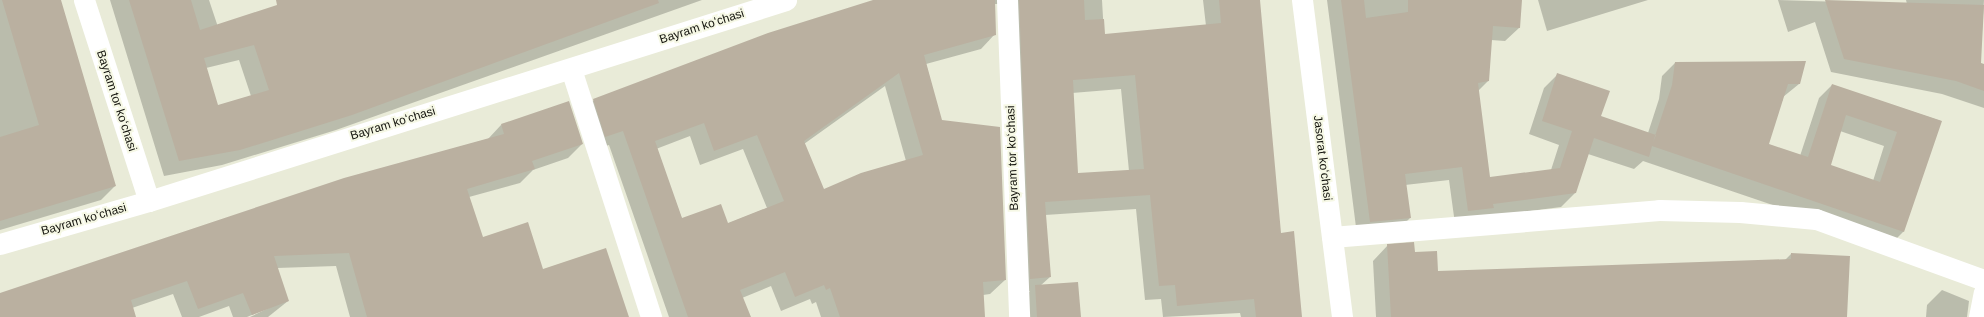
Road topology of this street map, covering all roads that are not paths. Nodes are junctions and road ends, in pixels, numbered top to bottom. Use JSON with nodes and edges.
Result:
{"nodes":[{"id":1,"x":84,"y":0,"type":"edge"},
{"id":2,"x":786,"y":0,"type":"edge"},
{"id":3,"x":1007,"y":0,"type":"edge"},
{"id":4,"x":1302,"y":0,"type":"edge"},
{"id":5,"x":571,"y":68,"type":"junction"},
{"id":6,"x":149,"y":201,"type":"junction"},
{"id":7,"x":1332,"y":238,"type":"junction"},
{"id":8,"x":0,"y":244,"type":"edge"},
{"id":9,"x":1984,"y":280,"type":"edge"},
{"id":10,"x":1984,"y":292,"type":"edge"},
{"id":11,"x":651,"y":317,"type":"edge"},
{"id":12,"x":1019,"y":317,"type":"edge"},
{"id":13,"x":1342,"y":317,"type":"edge"},
{"id":14,"x":1979,"y":317,"type":"edge"}],
"edges":[{"from":1,"to":6,"type":"street","name":"Bayram tor koʻchasi"},
{"from":2,"to":5,"type":"street","name":"Bayram koʻchasi"},
{"from":3,"to":12,"type":"street","name":"Bayram tor koʻchasi"},
{"from":4,"to":7,"type":"street","name":"Jasorat koʻchasi"},
{"from":5,"to":6,"type":"street","name":"Bayram koʻchasi"},
{"from":5,"to":11,"type":"street"},
{"from":6,"to":8,"type":"street","name":"Bayram koʻchasi"},
{"from":7,"to":9,"type":"street"},
{"from":7,"to":13,"type":"street","name":"Jasorat koʻchasi"},
{"from":10,"to":14,"type":"street"}]}
